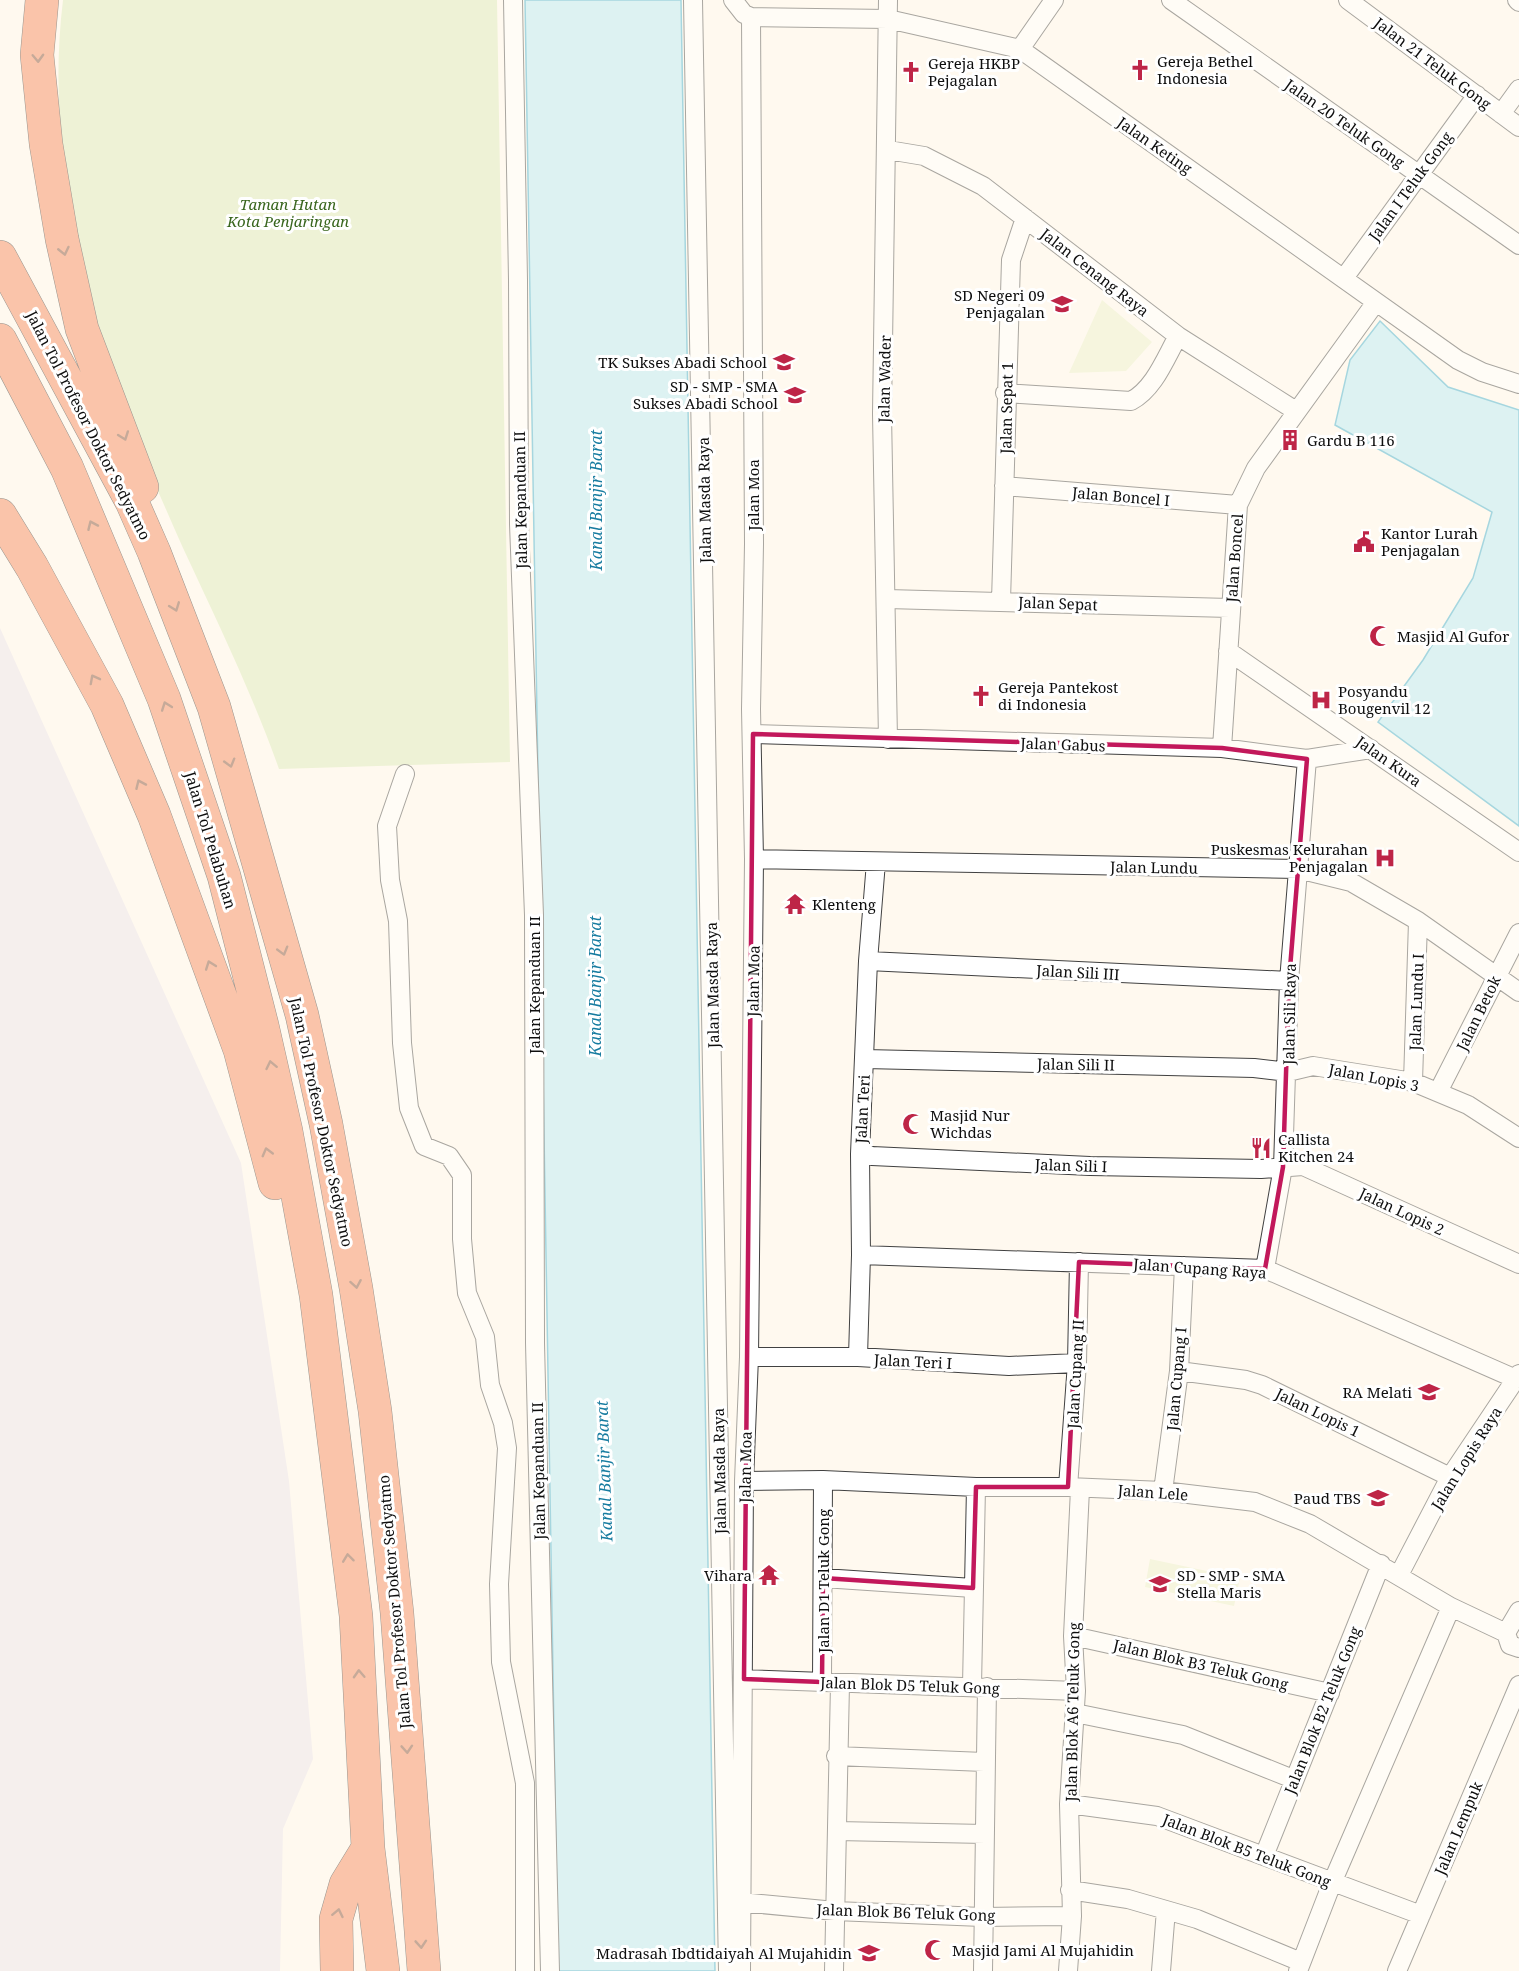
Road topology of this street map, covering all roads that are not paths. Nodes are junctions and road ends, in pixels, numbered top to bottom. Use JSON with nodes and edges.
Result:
{"nodes":[{"id":1,"x":42,"y":0,"type":"edge"},
{"id":2,"x":513,"y":0,"type":"edge"},
{"id":3,"x":693,"y":0,"type":"edge"},
{"id":4,"x":733,"y":0,"type":"edge"},
{"id":5,"x":888,"y":0,"type":"edge"},
{"id":6,"x":1054,"y":0,"type":"edge"},
{"id":7,"x":1171,"y":0,"type":"edge"},
{"id":8,"x":1348,"y":0,"type":"edge"},
{"id":9,"x":751,"y":17,"type":"junction"},
{"id":10,"x":888,"y":19,"type":"junction"},
{"id":11,"x":1020,"y":49,"type":"junction"},
{"id":12,"x":1519,"y":89,"type":"edge"},
{"id":13,"x":1477,"y":95,"type":"junction"},
{"id":14,"x":1501,"y":114,"type":"junction"},
{"id":15,"x":1519,"y":127,"type":"edge"},
{"id":16,"x":888,"y":150,"type":"junction"},
{"id":17,"x":1418,"y":175,"type":"junction"},
{"id":18,"x":1025,"y":218,"type":"junction"},
{"id":19,"x":1519,"y":245,"type":"edge"},
{"id":20,"x":0,"y":257,"type":"edge"},
{"id":21,"x":1344,"y":278,"type":"junction"},
{"id":22,"x":1376,"y":302,"type":"junction"},
{"id":23,"x":1178,"y":336,"type":"junction"},
{"id":24,"x":0,"y":340,"type":"edge"},
{"id":25,"x":1519,"y":384,"type":"edge"},
{"id":26,"x":1005,"y":393,"type":"junction"},
{"id":27,"x":1296,"y":411,"type":"junction"},
{"id":28,"x":1004,"y":486,"type":"junction"},
{"id":29,"x":1238,"y":505,"type":"junction"},
{"id":30,"x":0,"y":515,"type":"edge"},
{"id":31,"x":154,"y":552,"type":"junction"},
{"id":32,"x":887,"y":599,"type":"junction"},
{"id":33,"x":1001,"y":601,"type":"junction"},
{"id":34,"x":1230,"y":608,"type":"junction"},
{"id":35,"x":1228,"y":651,"type":"junction"},
{"id":36,"x":753,"y":734,"type":"junction"},
{"id":37,"x":888,"y":740,"type":"junction"},
{"id":38,"x":1222,"y":748,"type":"junction"},
{"id":39,"x":1371,"y":749,"type":"junction"},
{"id":40,"x":1307,"y":759,"type":"junction"},
{"id":41,"x":405,"y":774,"type":"dead end"},
{"id":42,"x":1519,"y":852,"type":"edge"},
{"id":43,"x":754,"y":859,"type":"junction"},
{"id":44,"x":876,"y":862,"type":"junction"},
{"id":45,"x":1298,"y":869,"type":"junction"},
{"id":46,"x":1418,"y":921,"type":"junction"},
{"id":47,"x":1519,"y":933,"type":"edge"},
{"id":48,"x":868,"y":961,"type":"junction"},
{"id":49,"x":1496,"y":976,"type":"junction"},
{"id":50,"x":1289,"y":981,"type":"junction"},
{"id":51,"x":1519,"y":992,"type":"edge"},
{"id":52,"x":865,"y":1059,"type":"junction"},
{"id":53,"x":1288,"y":1072,"type":"junction"},
{"id":54,"x":1413,"y":1082,"type":"junction"},
{"id":55,"x":1438,"y":1092,"type":"junction"},
{"id":56,"x":1519,"y":1138,"type":"edge"},
{"id":57,"x":860,"y":1154,"type":"junction"},
{"id":58,"x":1283,"y":1167,"type":"junction"},
{"id":59,"x":861,"y":1255,"type":"junction"},
{"id":60,"x":1079,"y":1262,"type":"junction"},
{"id":61,"x":1519,"y":1264,"type":"edge"},
{"id":62,"x":1184,"y":1266,"type":"junction"},
{"id":63,"x":1265,"y":1269,"type":"junction"},
{"id":64,"x":749,"y":1357,"type":"junction"},
{"id":65,"x":858,"y":1357,"type":"junction"},
{"id":66,"x":1077,"y":1363,"type":"junction"},
{"id":67,"x":324,"y":1370,"type":"junction"},
{"id":68,"x":1179,"y":1371,"type":"junction"},
{"id":69,"x":1517,"y":1377,"type":"edge"},
{"id":70,"x":1450,"y":1477,"type":"junction"},
{"id":71,"x":823,"y":1480,"type":"junction"},
{"id":72,"x":744,"y":1481,"type":"junction"},
{"id":73,"x":976,"y":1487,"type":"junction"},
{"id":74,"x":1074,"y":1488,"type":"junction"},
{"id":75,"x":1163,"y":1491,"type":"junction"},
{"id":76,"x":1381,"y":1564,"type":"junction"},
{"id":77,"x":1399,"y":1575,"type":"junction"},
{"id":78,"x":823,"y":1578,"type":"junction"},
{"id":79,"x":973,"y":1588,"type":"junction"},
{"id":80,"x":1450,"y":1607,"type":"junction"},
{"id":81,"x":1519,"y":1611,"type":"edge"},
{"id":82,"x":1506,"y":1633,"type":"junction"},
{"id":83,"x":1073,"y":1636,"type":"junction"},
{"id":84,"x":1519,"y":1648,"type":"edge"},
{"id":85,"x":744,"y":1679,"type":"junction"},
{"id":86,"x":831,"y":1683,"type":"junction"},
{"id":87,"x":1519,"y":1685,"type":"edge"},
{"id":88,"x":979,"y":1687,"type":"junction"},
{"id":89,"x":1076,"y":1691,"type":"junction"},
{"id":90,"x":1330,"y":1694,"type":"junction"},
{"id":91,"x":1075,"y":1713,"type":"junction"},
{"id":92,"x":836,"y":1756,"type":"junction"},
{"id":93,"x":984,"y":1762,"type":"junction"},
{"id":94,"x":1293,"y":1779,"type":"junction"},
{"id":95,"x":1069,"y":1804,"type":"junction"},
{"id":96,"x":837,"y":1831,"type":"junction"},
{"id":97,"x":985,"y":1834,"type":"junction"},
{"id":98,"x":368,"y":1848,"type":"junction"},
{"id":99,"x":1264,"y":1856,"type":"junction"},
{"id":100,"x":1332,"y":1883,"type":"junction"},
{"id":101,"x":1071,"y":1890,"type":"junction"},
{"id":102,"x":740,"y":1902,"type":"junction"},
{"id":103,"x":1166,"y":1910,"type":"junction"},
{"id":104,"x":835,"y":1911,"type":"junction"},
{"id":105,"x":1421,"y":1915,"type":"junction"},
{"id":106,"x":1072,"y":1916,"type":"junction"},
{"id":107,"x":982,"y":1917,"type":"junction"},
{"id":108,"x":1300,"y":1966,"type":"edge"},
{"id":109,"x":337,"y":1971,"type":"edge"},
{"id":110,"x":383,"y":1971,"type":"edge"},
{"id":111,"x":424,"y":1971,"type":"edge"},
{"id":112,"x":525,"y":1971,"type":"edge"},
{"id":113,"x":550,"y":1971,"type":"edge"},
{"id":114,"x":728,"y":1971,"type":"edge"},
{"id":115,"x":741,"y":1971,"type":"edge"},
{"id":116,"x":834,"y":1971,"type":"edge"},
{"id":117,"x":984,"y":1971,"type":"edge"},
{"id":118,"x":1068,"y":1971,"type":"edge"},
{"id":119,"x":1161,"y":1971,"type":"edge"},
{"id":120,"x":1397,"y":1971,"type":"edge"}],
"edges":[{"from":1,"to":31,"type":"highway","one_way":true},
{"from":2,"to":113,"type":"street","name":"Jalan Kepanduan II"},
{"from":3,"to":114,"type":"street","name":"Jalan Masda Raya"},
{"from":4,"to":9,"type":"street"},
{"from":5,"to":10,"type":"street","name":"Jalan Wader"},
{"from":6,"to":11,"type":"street"},
{"from":7,"to":17,"type":"street","name":"Jalan 20 Teluk Gong"},
{"from":8,"to":13,"type":"street","name":"Jalan 21 Teluk Gong"},
{"from":9,"to":10,"type":"street","name":"Jalan Keting"},
{"from":9,"to":36,"type":"street","name":"Jalan Moa"},
{"from":10,"to":11,"type":"street","name":"Jalan Keting"},
{"from":10,"to":16,"type":"street","name":"Jalan Wader"},
{"from":11,"to":21,"type":"street","name":"Jalan Keting"},
{"from":12,"to":14,"type":"street"},
{"from":13,"to":14,"type":"street","name":"Jalan 21 Teluk Gong"},
{"from":13,"to":17,"type":"street","name":"Jalan I Teluk Gong"},
{"from":14,"to":15,"type":"street","name":"Jalan 21 Teluk Gong"},
{"from":16,"to":18,"type":"street","name":"Jalan Cenang Raya"},
{"from":16,"to":32,"type":"street","name":"Jalan Wader"},
{"from":17,"to":19,"type":"street","name":"Jalan 20 Teluk Gong"},
{"from":17,"to":21,"type":"street","name":"Jalan I Teluk Gong"},
{"from":18,"to":23,"type":"street","name":"Jalan Cenang Raya"},
{"from":18,"to":26,"type":"street","name":"Jalan Sepat 1"},
{"from":20,"to":31,"type":"highway","name":"Jalan Tol Profesor Doktor Sedyatmo"},
{"from":21,"to":22,"type":"street","name":"Jalan Keting"},
{"from":22,"to":25,"type":"street","name":"Jalan Keting"},
{"from":22,"to":27,"type":"street","name":"Jalan Boncel"},
{"from":23,"to":26,"type":"street"},
{"from":23,"to":27,"type":"street","name":"Jalan Cenang Raya"},
{"from":67,"to":24,"type":"highway","name":"Jalan Tol Pelabuhan","one_way":true},
{"from":26,"to":28,"type":"street","name":"Jalan Sepat 1"},
{"from":27,"to":29,"type":"street","name":"Jalan Boncel"},
{"from":28,"to":29,"type":"street","name":"Jalan Boncel I"},
{"from":28,"to":33,"type":"street","name":"Jalan Sepat 1"},
{"from":29,"to":34,"type":"street","name":"Jalan Boncel"},
{"from":67,"to":30,"type":"highway","one_way":true},
{"from":31,"to":111,"type":"highway","name":"Jalan Tol Profesor Doktor Sedyatmo","one_way":true},
{"from":32,"to":33,"type":"street","name":"Jalan Sepat"},
{"from":32,"to":37,"type":"street","name":"Jalan Wader"},
{"from":33,"to":34,"type":"street","name":"Jalan Sepat"},
{"from":34,"to":35,"type":"street","name":"Jalan Boncel"},
{"from":35,"to":38,"type":"street","name":"Jalan Boncel"},
{"from":35,"to":39,"type":"street","name":"Jalan Kura"},
{"from":36,"to":37,"type":"street","name":"Jalan Gabus"},
{"from":36,"to":43,"type":"street","name":"Jalan Moa"},
{"from":37,"to":38,"type":"street","name":"Jalan Gabus"},
{"from":38,"to":40,"type":"street","name":"Jalan Gabus"},
{"from":39,"to":40,"type":"street","name":"Jalan Gabus"},
{"from":39,"to":42,"type":"street","name":"Jalan Kura"},
{"from":40,"to":45,"type":"street","name":"Jalan Sili Raya"},
{"from":41,"to":112,"type":"street","name":"Jalan Kepanduan II"},
{"from":43,"to":44,"type":"street","name":"Jalan Lundu"},
{"from":43,"to":64,"type":"street","name":"Jalan Moa"},
{"from":44,"to":45,"type":"street","name":"Jalan Lundu"},
{"from":44,"to":48,"type":"street","name":"Jalan Teri"},
{"from":45,"to":46,"type":"street","name":"Jalan Lundu"},
{"from":45,"to":50,"type":"street","name":"Jalan Sili Raya"},
{"from":46,"to":49,"type":"street","name":"Jalan Lundu"},
{"from":46,"to":54,"type":"street","name":"Jalan Lundu I"},
{"from":47,"to":49,"type":"street","name":"Jalan Betok"},
{"from":48,"to":50,"type":"street","name":"Jalan Sili III"},
{"from":48,"to":52,"type":"street","name":"Jalan Teri"},
{"from":49,"to":51,"type":"street","name":"Jalan Lundu"},
{"from":49,"to":55,"type":"street","name":"Jalan Betok"},
{"from":50,"to":53,"type":"street","name":"Jalan Sili Raya"},
{"from":52,"to":53,"type":"street","name":"Jalan Sili II"},
{"from":52,"to":57,"type":"street","name":"Jalan Teri"},
{"from":53,"to":54,"type":"street","name":"Jalan Lopis 3"},
{"from":53,"to":58,"type":"street","name":"Jalan Sili Raya"},
{"from":54,"to":55,"type":"street","name":"Jalan Lopis 3"},
{"from":55,"to":56,"type":"street","name":"Jalan Lopis 3"},
{"from":57,"to":58,"type":"street","name":"Jalan Sili I"},
{"from":57,"to":59,"type":"street","name":"Jalan Teri"},
{"from":58,"to":61,"type":"street","name":"Jalan Lopis 2"},
{"from":58,"to":63,"type":"street","name":"Jalan Sili Raya"},
{"from":59,"to":60,"type":"street","name":"Jalan Cupang Raya"},
{"from":59,"to":65,"type":"street","name":"Jalan Teri"},
{"from":60,"to":62,"type":"street","name":"Jalan Cupang Raya"},
{"from":60,"to":66,"type":"street","name":"Jalan Cupang II"},
{"from":62,"to":63,"type":"street","name":"Jalan Cupang Raya"},
{"from":62,"to":68,"type":"street","name":"Jalan Cupang I"},
{"from":63,"to":69,"type":"street","name":"Jalan Cupang Raya"},
{"from":64,"to":65,"type":"street","name":"Jalan Teri I"},
{"from":64,"to":72,"type":"street","name":"Jalan Moa"},
{"from":65,"to":66,"type":"street","name":"Jalan Teri I"},
{"from":66,"to":74,"type":"street","name":"Jalan Cupang II"},
{"from":98,"to":67,"type":"highway","one_way":true},
{"from":68,"to":70,"type":"street","name":"Jalan Lopis 1"},
{"from":68,"to":75,"type":"street","name":"Jalan Cupang I"},
{"from":69,"to":70,"type":"street","name":"Jalan Lopis Raya"},
{"from":70,"to":77,"type":"street","name":"Jalan Lopis Raya"},
{"from":71,"to":72,"type":"street","name":"Jalan Lele"},
{"from":71,"to":73,"type":"street","name":"Jalan Lele"},
{"from":71,"to":78,"type":"street","name":"Jalan D1 Teluk Gong"},
{"from":72,"to":85,"type":"street","name":"Jalan Moa"},
{"from":73,"to":74,"type":"street","name":"Jalan Lele"},
{"from":73,"to":79,"type":"street"},
{"from":74,"to":75,"type":"street","name":"Jalan Lele"},
{"from":74,"to":83,"type":"street","name":"Jalan Blok A6 Teluk Gong"},
{"from":75,"to":76,"type":"street","name":"Jalan Lele"},
{"from":76,"to":77,"type":"street","name":"Jalan Lele"},
{"from":76,"to":90,"type":"street","name":"Jalan Blok B2 Teluk Gong"},
{"from":77,"to":80,"type":"street","name":"Jalan Lele"},
{"from":78,"to":79,"type":"street"},
{"from":78,"to":86,"type":"street","name":"Jalan D1 Teluk Gong"},
{"from":79,"to":88,"type":"street"},
{"from":80,"to":82,"type":"street","name":"Jalan Lele"},
{"from":80,"to":100,"type":"street"},
{"from":81,"to":82,"type":"street"},
{"from":82,"to":84,"type":"street","name":"Jalan Lele"},
{"from":83,"to":89,"type":"street","name":"Jalan Blok A6 Teluk Gong"},
{"from":83,"to":90,"type":"street","name":"Jalan Blok B3 Teluk Gong"},
{"from":85,"to":86,"type":"street","name":"Jalan Blok D5 Teluk Gong"},
{"from":85,"to":102,"type":"street","name":"Jalan Moa"},
{"from":86,"to":88,"type":"street","name":"Jalan Blok D5 Teluk Gong"},
{"from":86,"to":92,"type":"street","name":"Jalan D1 Teluk Gong"},
{"from":87,"to":105,"type":"street","name":"Jalan Lempuk"},
{"from":88,"to":89,"type":"street","name":"Jalan Blok D5 Teluk Gong"},
{"from":88,"to":93,"type":"street"},
{"from":89,"to":91,"type":"street","name":"Jalan Blok A6 Teluk Gong"},
{"from":90,"to":94,"type":"street","name":"Jalan Blok B2 Teluk Gong"},
{"from":91,"to":94,"type":"street"},
{"from":91,"to":95,"type":"street","name":"Jalan Blok A6 Teluk Gong"},
{"from":92,"to":93,"type":"street"},
{"from":92,"to":96,"type":"street","name":"Jalan D1 Teluk Gong"},
{"from":93,"to":97,"type":"street"},
{"from":94,"to":99,"type":"street","name":"Jalan Blok B2 Teluk Gong"},
{"from":95,"to":99,"type":"street","name":"Jalan Blok B5 Teluk Gong"},
{"from":95,"to":101,"type":"street","name":"Jalan Blok A6 Teluk Gong"},
{"from":96,"to":97,"type":"street"},
{"from":96,"to":104,"type":"street","name":"Jalan D1 Teluk Gong"},
{"from":97,"to":107,"type":"street"},
{"from":109,"to":98,"type":"highway","one_way":true},
{"from":98,"to":110,"type":"highway"},
{"from":99,"to":100,"type":"street","name":"Jalan Blok B5 Teluk Gong"},
{"from":100,"to":105,"type":"street","name":"Jalan Blok B5 Teluk Gong"},
{"from":100,"to":108,"type":"street"},
{"from":101,"to":103,"type":"street"},
{"from":101,"to":106,"type":"street","name":"Jalan Blok A6 Teluk Gong"},
{"from":102,"to":104,"type":"street","name":"Jalan Blok B6 Teluk Gong"},
{"from":102,"to":115,"type":"street","name":"Jalan Moa"},
{"from":103,"to":108,"type":"street"},
{"from":103,"to":119,"type":"street"},
{"from":104,"to":107,"type":"street","name":"Jalan Blok B6 Teluk Gong"},
{"from":104,"to":116,"type":"street","name":"Jalan D1 Teluk Gong"},
{"from":105,"to":120,"type":"street","name":"Jalan Lempuk"},
{"from":106,"to":107,"type":"street","name":"Jalan Blok B6 Teluk Gong"},
{"from":106,"to":118,"type":"street","name":"Jalan Blok A6 Teluk Gong"},
{"from":107,"to":117,"type":"street"}]}
